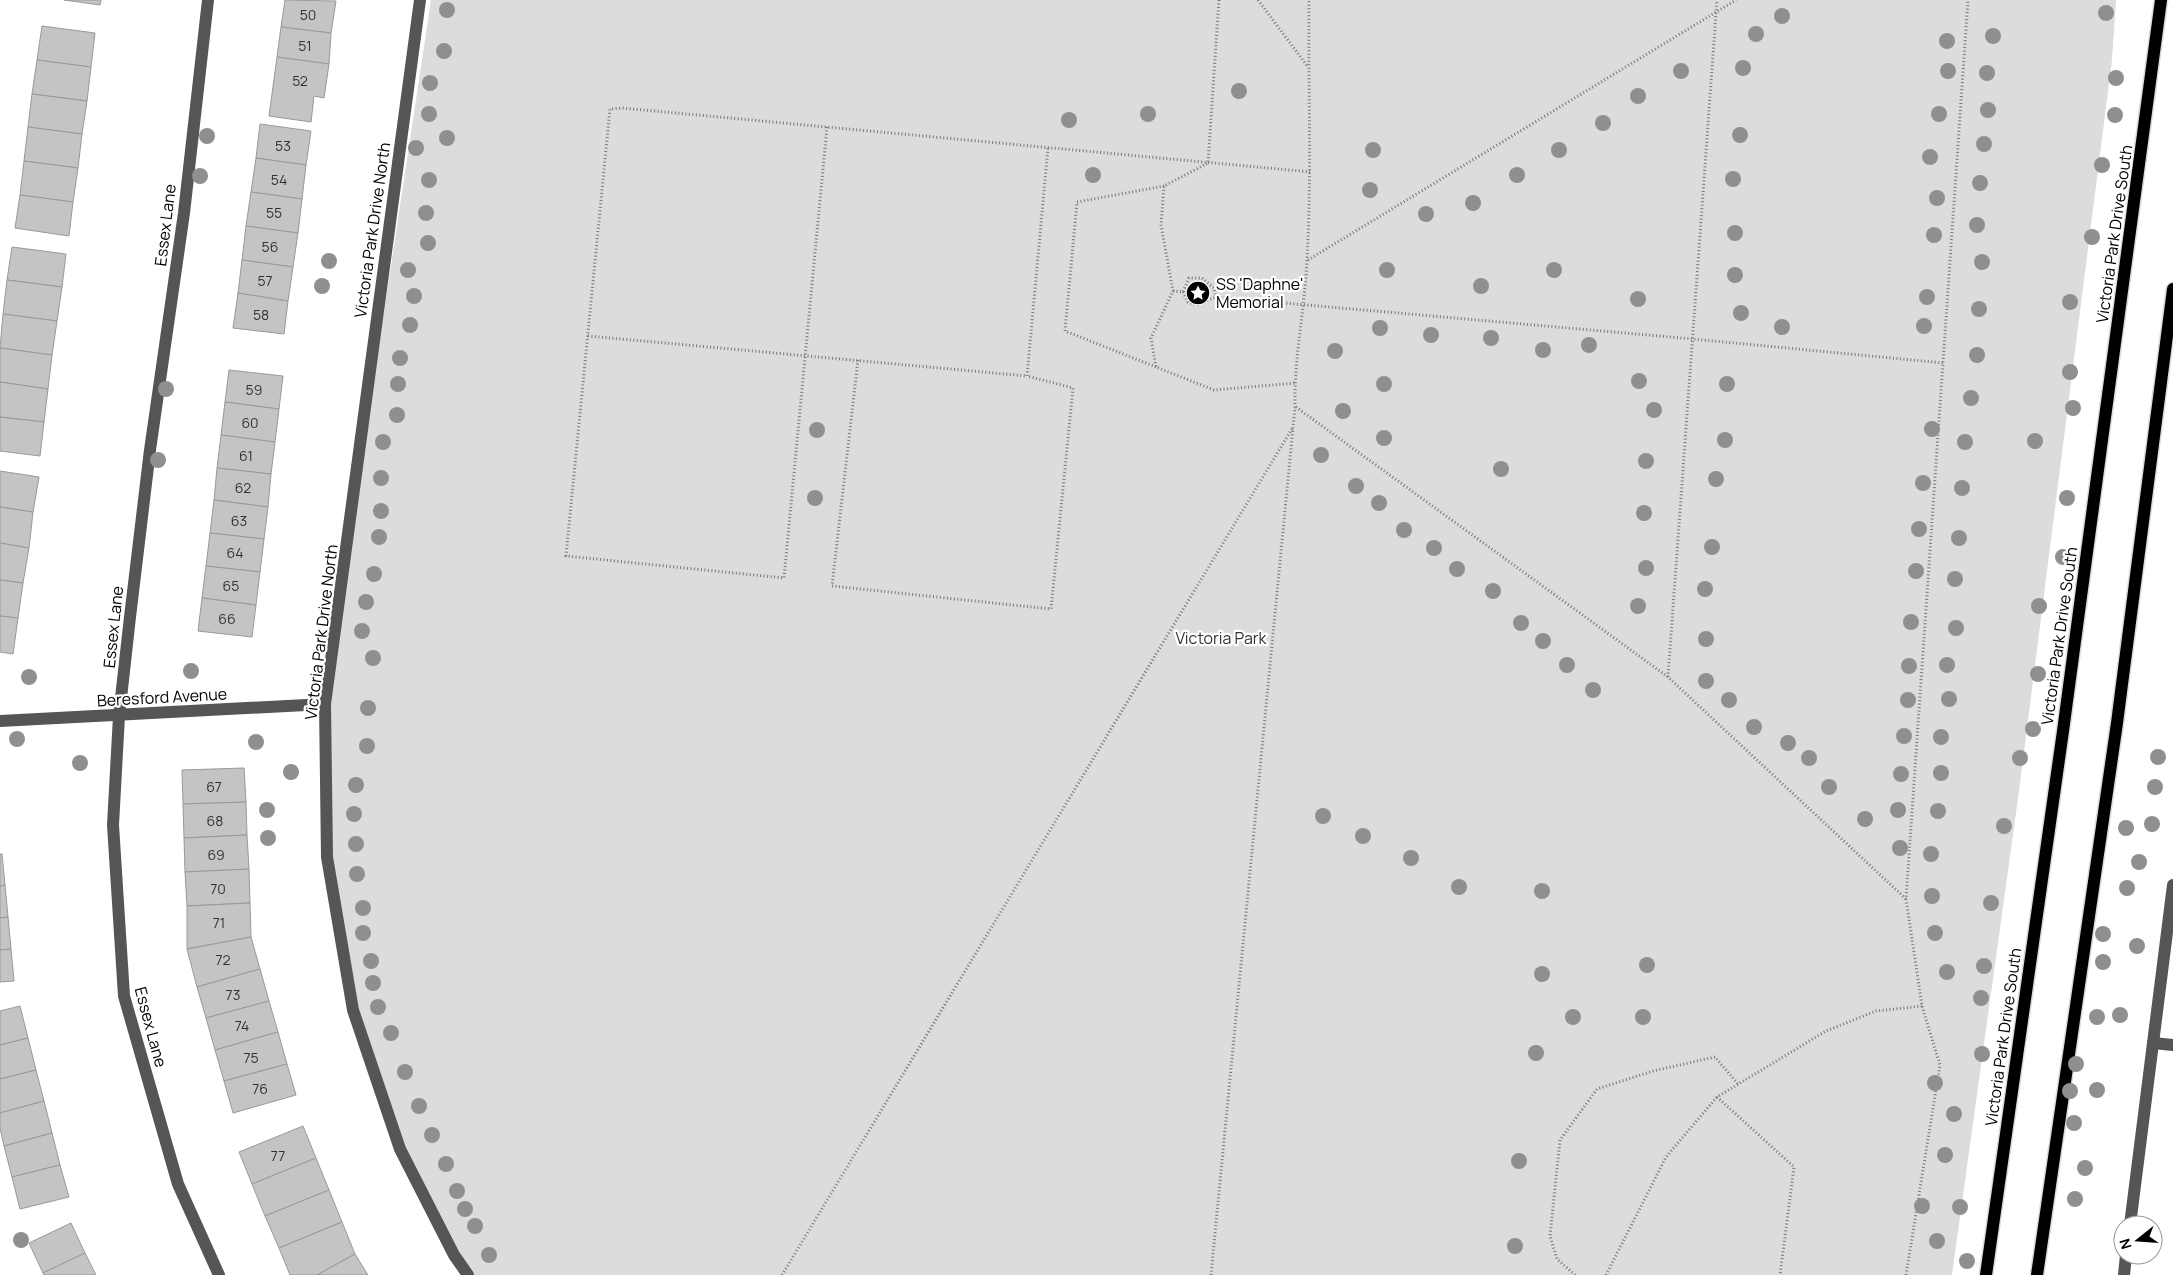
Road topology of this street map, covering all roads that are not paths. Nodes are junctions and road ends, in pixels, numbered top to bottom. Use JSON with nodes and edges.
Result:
{"nodes":[{"id":1,"x":208,"y":0,"type":"edge"},
{"id":2,"x":420,"y":0,"type":"edge"},
{"id":3,"x":2161,"y":0,"type":"edge"},
{"id":4,"x":2173,"y":289,"type":"edge"},
{"id":5,"x":326,"y":704,"type":"junction"},
{"id":6,"x":119,"y":716,"type":"junction"},
{"id":7,"x":0,"y":721,"type":"edge"},
{"id":8,"x":2173,"y":885,"type":"edge"},
{"id":9,"x":2153,"y":1043,"type":"junction"},
{"id":10,"x":2173,"y":1045,"type":"edge"},
{"id":11,"x":2131,"y":1215,"type":"edge"},
{"id":12,"x":219,"y":1275,"type":"edge"},
{"id":13,"x":468,"y":1275,"type":"edge"},
{"id":14,"x":1986,"y":1275,"type":"edge"},
{"id":15,"x":2037,"y":1275,"type":"edge"}],
"edges":[{"from":1,"to":6,"type":"street","name":"Essex Lane"},
{"from":2,"to":5,"type":"street","name":"Victoria Park Drive North"},
{"from":3,"to":14,"type":"main road","name":"Victoria Park Drive South"},
{"from":4,"to":15,"type":"main road"},
{"from":5,"to":6,"type":"street","name":"Beresford Avenue"},
{"from":5,"to":13,"type":"street","name":"Victoria Park Drive North"},
{"from":6,"to":7,"type":"street","name":"Beresford Avenue"},
{"from":6,"to":12,"type":"street","name":"Essex Lane"},
{"from":8,"to":9,"type":"street"},
{"from":9,"to":10,"type":"street"},
{"from":9,"to":11,"type":"street"}]}
